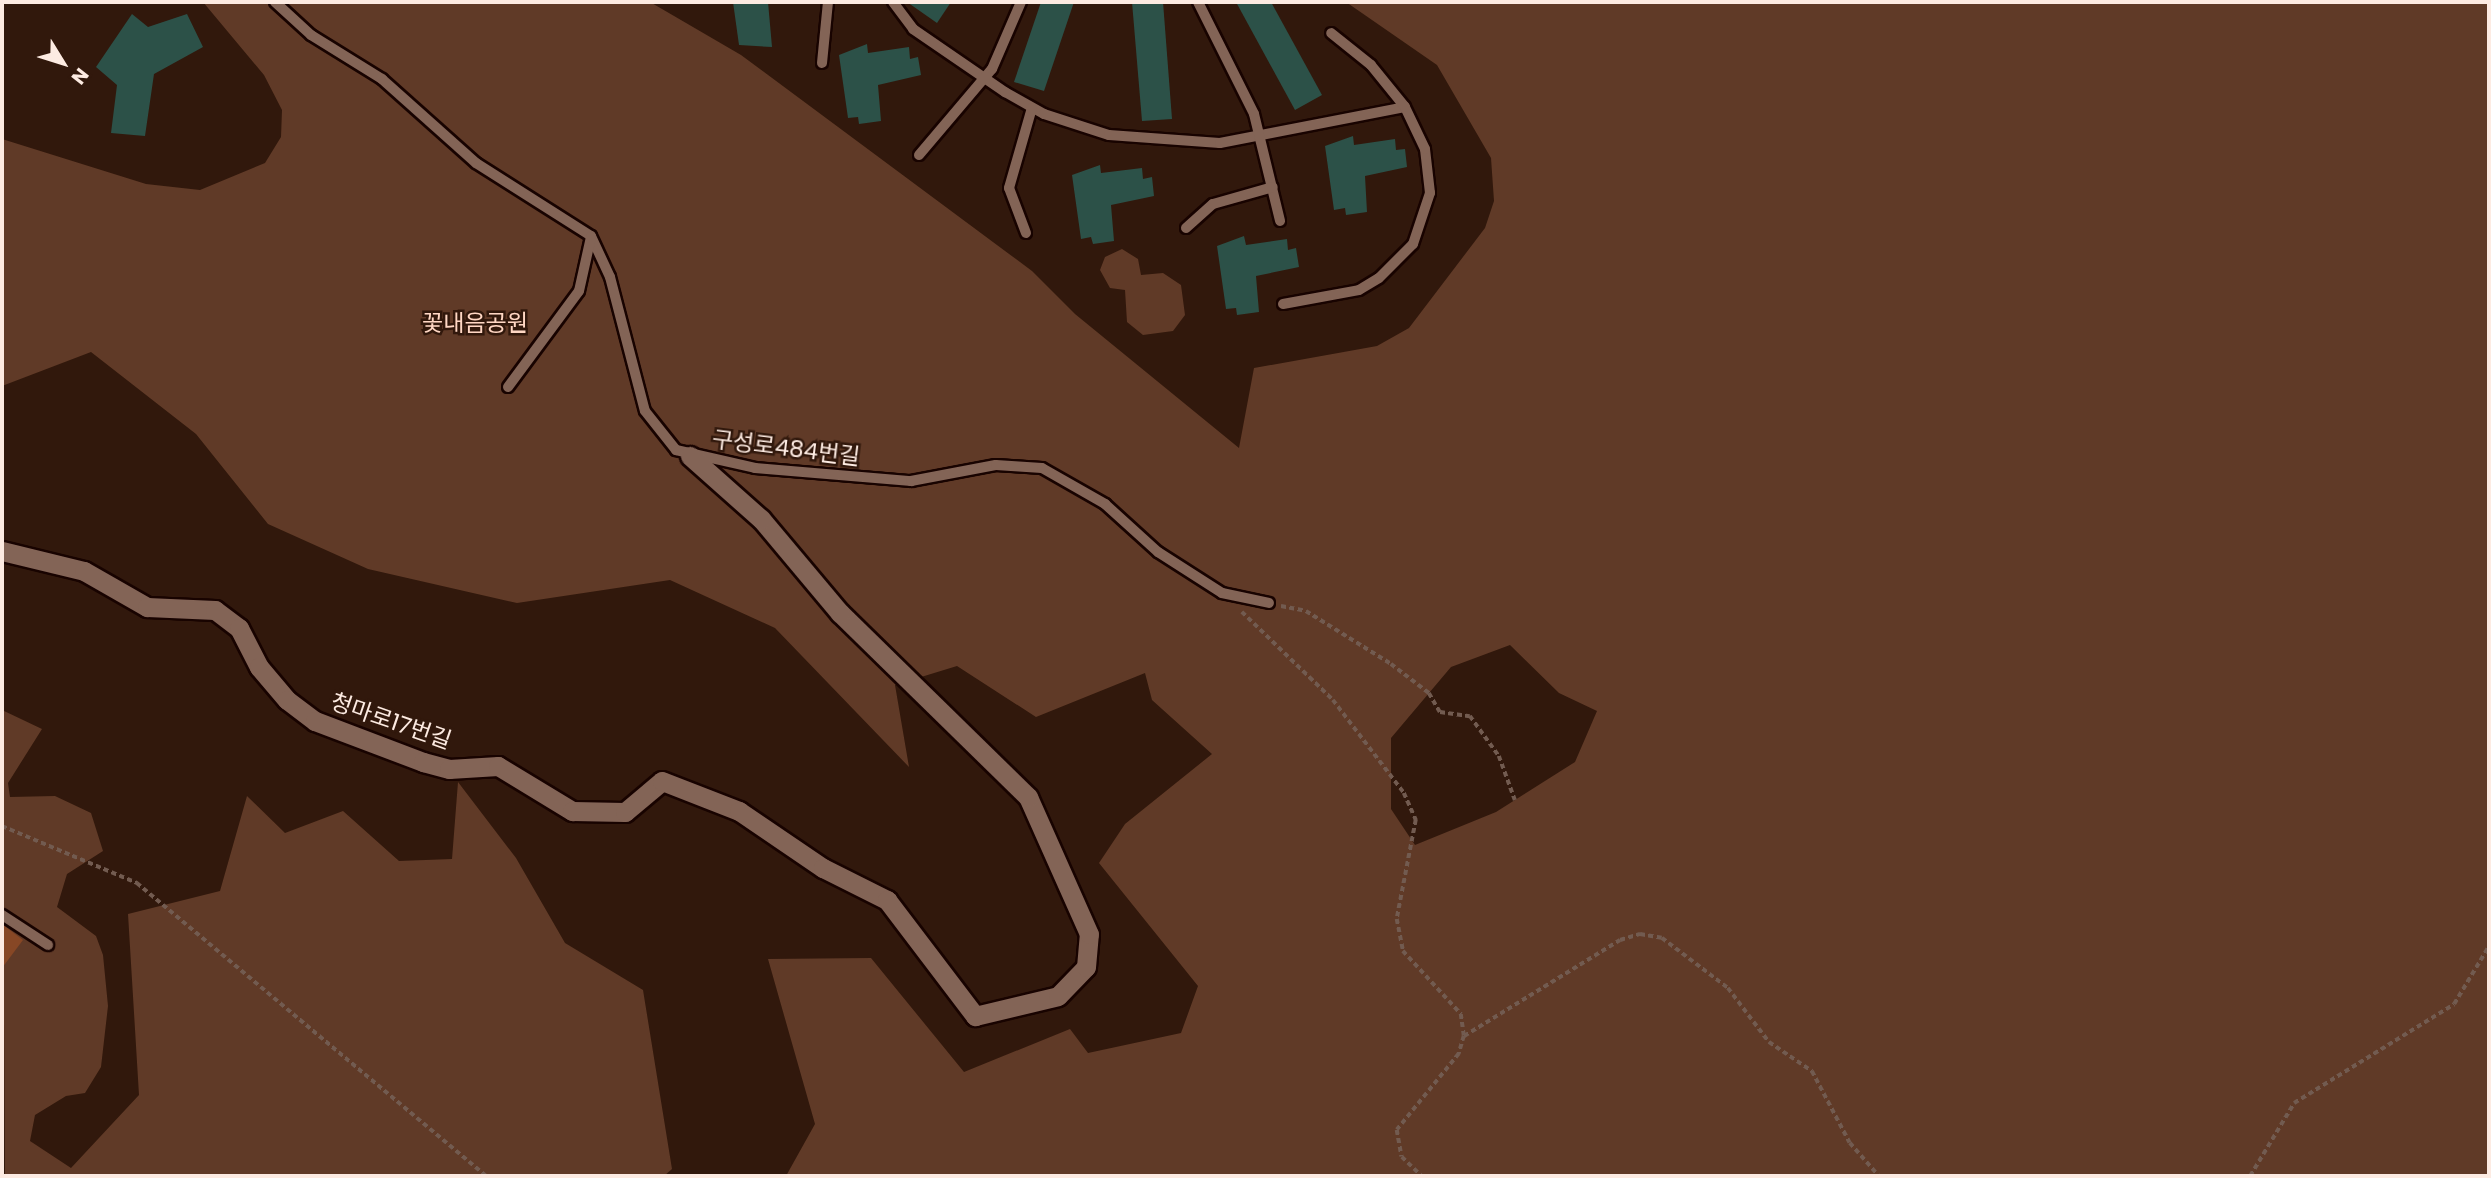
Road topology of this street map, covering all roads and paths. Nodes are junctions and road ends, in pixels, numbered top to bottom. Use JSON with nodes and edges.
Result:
{"nodes":[{"id":1,"x":275,"y":2,"type":"edge"},
{"id":2,"x":828,"y":2,"type":"edge"},
{"id":3,"x":893,"y":2,"type":"edge"},
{"id":4,"x":1021,"y":2,"type":"edge"},
{"id":5,"x":1198,"y":2,"type":"edge"},
{"id":6,"x":1331,"y":33,"type":"dead end"},
{"id":7,"x":822,"y":63,"type":"dead end"},
{"id":8,"x":985,"y":79,"type":"junction"},
{"id":9,"x":1405,"y":107,"type":"junction"},
{"id":10,"x":1032,"y":108,"type":"junction"},
{"id":11,"x":1262,"y":136,"type":"junction"},
{"id":12,"x":919,"y":155,"type":"dead end"},
{"id":13,"x":1273,"y":187,"type":"junction"},
{"id":14,"x":1280,"y":221,"type":"dead end"},
{"id":15,"x":1186,"y":228,"type":"dead end"},
{"id":16,"x":1027,"y":233,"type":"dead end"},
{"id":17,"x":591,"y":236,"type":"junction"},
{"id":18,"x":1283,"y":304,"type":"dead end"},
{"id":19,"x":508,"y":387,"type":"dead end"},
{"id":20,"x":690,"y":456,"type":"junction"},
{"id":21,"x":2,"y":551,"type":"edge"},
{"id":22,"x":1222,"y":593,"type":"junction"},
{"id":23,"x":1269,"y":603,"type":"joint"},
{"id":24,"x":1515,"y":800,"type":"dead end"},
{"id":25,"x":2,"y":827,"type":"edge"},
{"id":26,"x":2,"y":915,"type":"edge"},
{"id":27,"x":48,"y":945,"type":"dead end"},
{"id":28,"x":2489,"y":946,"type":"edge"},
{"id":29,"x":1464,"y":1036,"type":"junction"},
{"id":30,"x":486,"y":1176,"type":"edge"},
{"id":31,"x":1422,"y":1176,"type":"edge"},
{"id":32,"x":1879,"y":1176,"type":"edge"},
{"id":33,"x":2250,"y":1176,"type":"edge"}],
"edges":[{"from":1,"to":17,"type":"lane"},
{"from":2,"to":7,"type":"lane"},
{"from":3,"to":8,"type":"lane"},
{"from":4,"to":8,"type":"lane"},
{"from":5,"to":11,"type":"lane"},
{"from":6,"to":9,"type":"lane"},
{"from":8,"to":10,"type":"lane"},
{"from":8,"to":12,"type":"lane"},
{"from":9,"to":11,"type":"lane"},
{"from":9,"to":18,"type":"lane"},
{"from":10,"to":11,"type":"lane"},
{"from":10,"to":16,"type":"lane"},
{"from":11,"to":13,"type":"lane"},
{"from":13,"to":14,"type":"lane"},
{"from":13,"to":15,"type":"lane"},
{"from":17,"to":19,"type":"lane"},
{"from":17,"to":20,"type":"lane","name":"구성로484번길"},
{"from":20,"to":21,"type":"street","name":"청마로17번길"},
{"from":20,"to":22,"type":"lane","name":"구성로484번길"},
{"from":22,"to":23,"type":"lane","name":"구성로484번길"},
{"from":22,"to":29,"type":"path"},
{"from":23,"to":24,"type":"path"},
{"from":25,"to":30,"type":"path"},
{"from":26,"to":27,"type":"lane"},
{"from":28,"to":33,"type":"path"},
{"from":29,"to":31,"type":"path"},
{"from":29,"to":32,"type":"path"}]}
